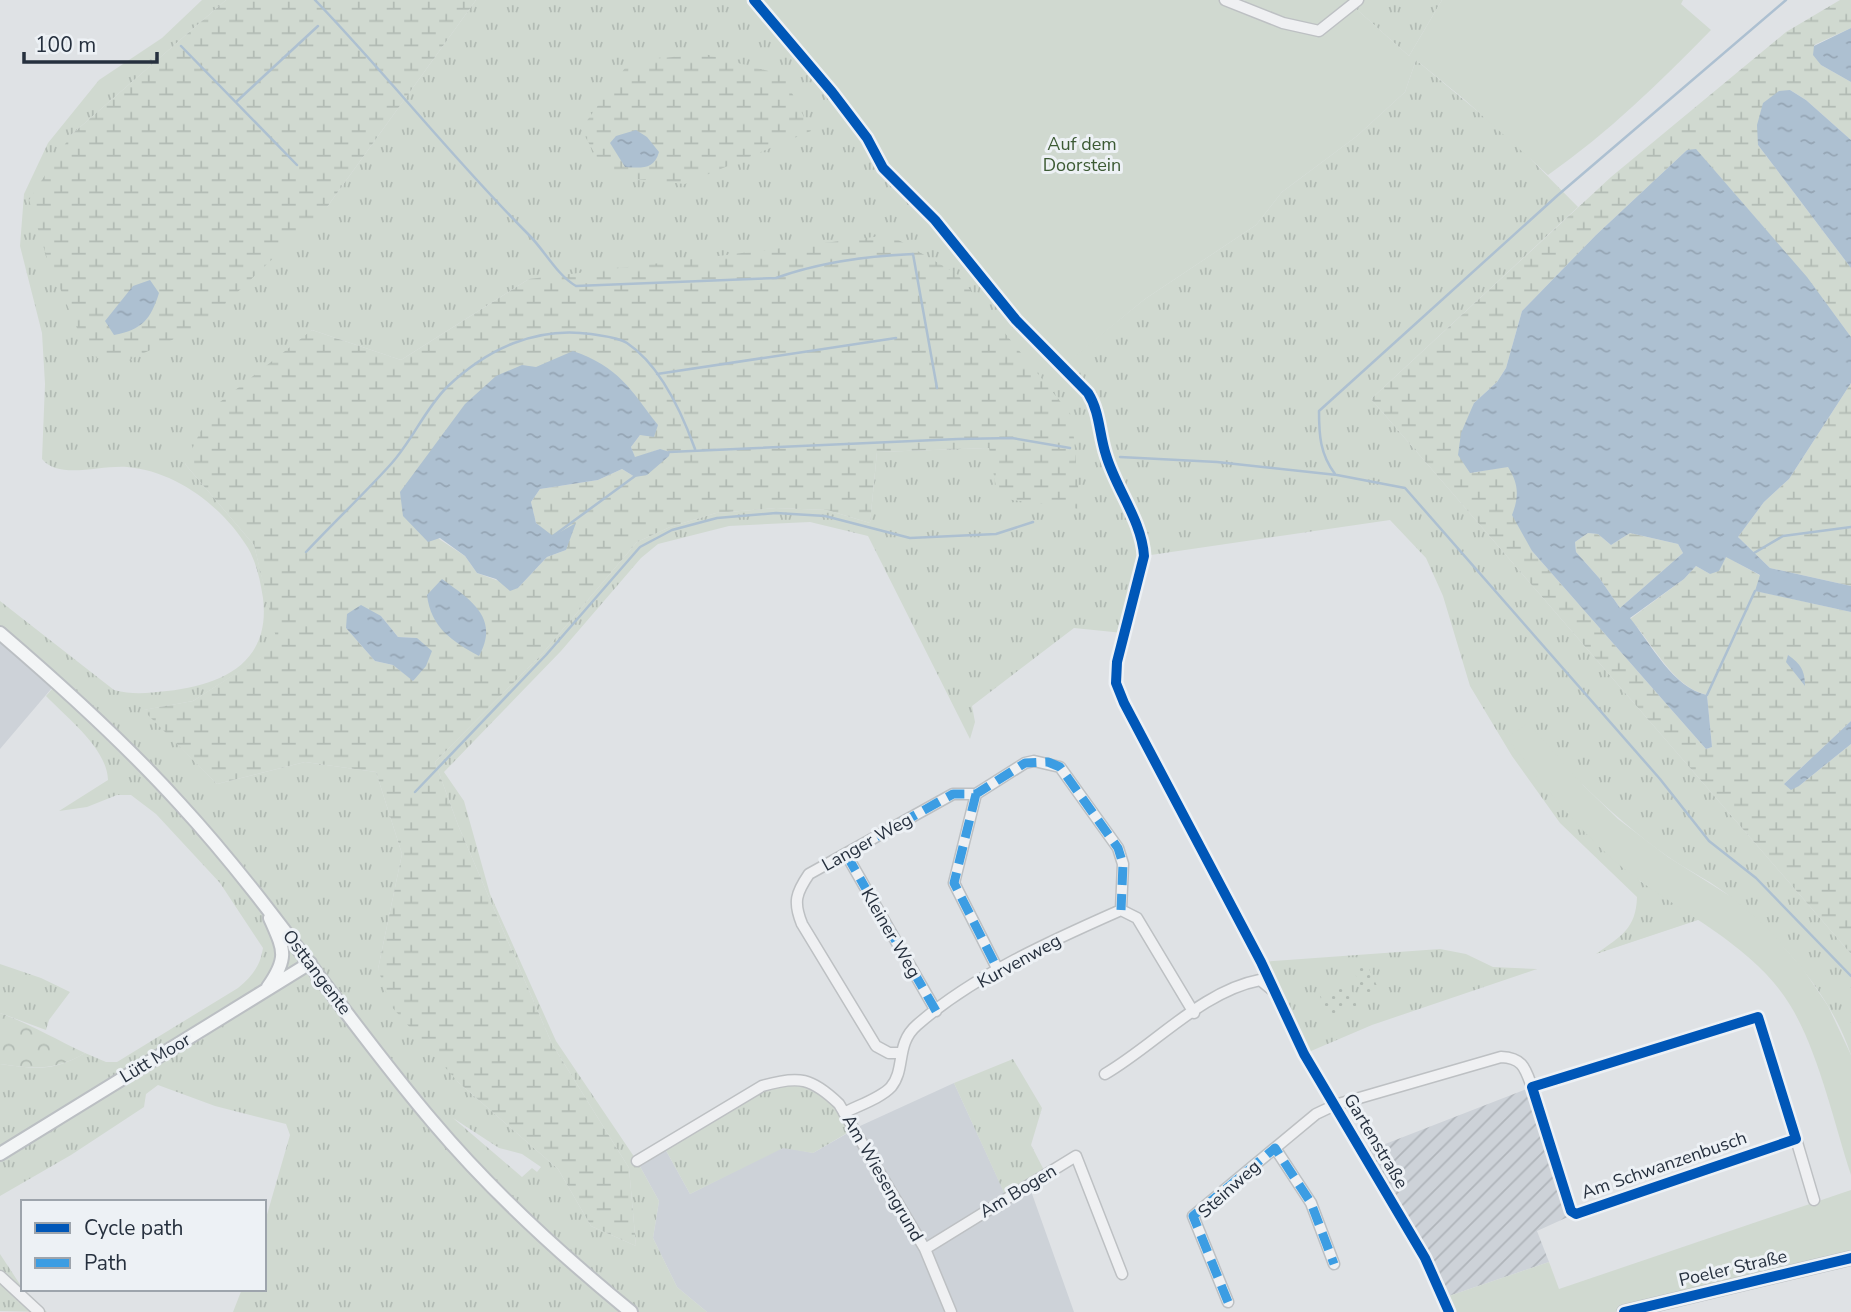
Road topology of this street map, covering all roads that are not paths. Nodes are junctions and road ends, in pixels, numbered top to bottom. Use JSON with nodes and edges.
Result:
{"nodes":[{"id":1,"x":754,"y":0,"type":"edge"},
{"id":2,"x":1225,"y":0,"type":"edge"},
{"id":3,"x":1358,"y":0,"type":"edge"},
{"id":4,"x":0,"y":633,"type":"edge"},
{"id":5,"x":976,"y":794,"type":"junction"},
{"id":6,"x":846,"y":854,"type":"junction"},
{"id":7,"x":264,"y":904,"type":"junction"},
{"id":8,"x":1121,"y":910,"type":"junction"},
{"id":9,"x":310,"y":963,"type":"junction"},
{"id":10,"x":999,"y":970,"type":"junction"},
{"id":11,"x":1272,"y":989,"type":"junction"},
{"id":12,"x":266,"y":990,"type":"junction"},
{"id":13,"x":936,"y":1011,"type":"junction"},
{"id":14,"x":1194,"y":1013,"type":"junction"},
{"id":15,"x":900,"y":1053,"type":"junction"},
{"id":16,"x":1105,"y":1074,"type":"dead end"},
{"id":17,"x":1532,"y":1087,"type":"junction"},
{"id":18,"x":1335,"y":1105,"type":"junction"},
{"id":19,"x":844,"y":1113,"type":"junction"},
{"id":20,"x":1796,"y":1139,"type":"junction"},
{"id":21,"x":1275,"y":1148,"type":"junction"},
{"id":22,"x":0,"y":1154,"type":"edge"},
{"id":23,"x":637,"y":1161,"type":"dead end"},
{"id":24,"x":1814,"y":1200,"type":"dead end"},
{"id":25,"x":925,"y":1249,"type":"junction"},
{"id":26,"x":1851,"y":1258,"type":"edge"},
{"id":27,"x":1334,"y":1264,"type":"dead end"},
{"id":28,"x":1122,"y":1275,"type":"dead end"},
{"id":29,"x":0,"y":1276,"type":"edge"},
{"id":30,"x":1228,"y":1302,"type":"dead end"},
{"id":31,"x":628,"y":1309,"type":"edge"},
{"id":32,"x":39,"y":1312,"type":"edge"},
{"id":33,"x":951,"y":1312,"type":"edge"},
{"id":34,"x":1448,"y":1312,"type":"edge"},
{"id":35,"x":1624,"y":1312,"type":"edge"}],
"edges":[{"from":1,"to":11,"type":"street","name":"Gartenstraße"},
{"from":2,"to":3,"type":"street"},
{"from":4,"to":7,"type":"main road","name":"Osttangente"},
{"from":5,"to":6,"type":"street","name":"Langer Weg"},
{"from":5,"to":8,"type":"street","name":"Langer Weg"},
{"from":5,"to":10,"type":"street"},
{"from":6,"to":13,"type":"street","name":"Kleiner Weg"},
{"from":6,"to":15,"type":"street","name":"Langer Weg"},
{"from":7,"to":9,"type":"main road","name":"Osttangente"},
{"from":7,"to":12,"type":"main road"},
{"from":8,"to":10,"type":"street","name":"Kurvenweg"},
{"from":8,"to":14,"type":"street"},
{"from":9,"to":12,"type":"main road","name":"Lütt Moor"},
{"from":9,"to":31,"type":"main road","name":"Osttangente"},
{"from":10,"to":13,"type":"street","name":"Kurvenweg"},
{"from":11,"to":14,"type":"street"},
{"from":11,"to":18,"type":"street","name":"Gartenstraße"},
{"from":12,"to":22,"type":"main road","name":"Lütt Moor"},
{"from":13,"to":15,"type":"street","name":"Kurvenweg"},
{"from":14,"to":16,"type":"street"},
{"from":15,"to":19,"type":"street","name":"Kurvenweg"},
{"from":17,"to":18,"type":"street","name":"Am Schwanzenbusch"},
{"from":17,"to":20,"type":"street"},
{"from":17,"to":20,"type":"street","name":"Am Schwanzenbusch"},
{"from":18,"to":21,"type":"street","name":"Steinweg"},
{"from":18,"to":34,"type":"street","name":"Gartenstraße"},
{"from":19,"to":23,"type":"street","name":"Am Wiesengrund"},
{"from":19,"to":25,"type":"street","name":"Am Wiesengrund"},
{"from":20,"to":24,"type":"street"},
{"from":21,"to":27,"type":"street"},
{"from":21,"to":30,"type":"street","name":"Steinweg"},
{"from":25,"to":28,"type":"street","name":"Am Bogen"},
{"from":25,"to":33,"type":"street","name":"Am Wiesengrund"},
{"from":26,"to":35,"type":"main road","name":"Poeler Straße"},
{"from":29,"to":32,"type":"street"}]}
